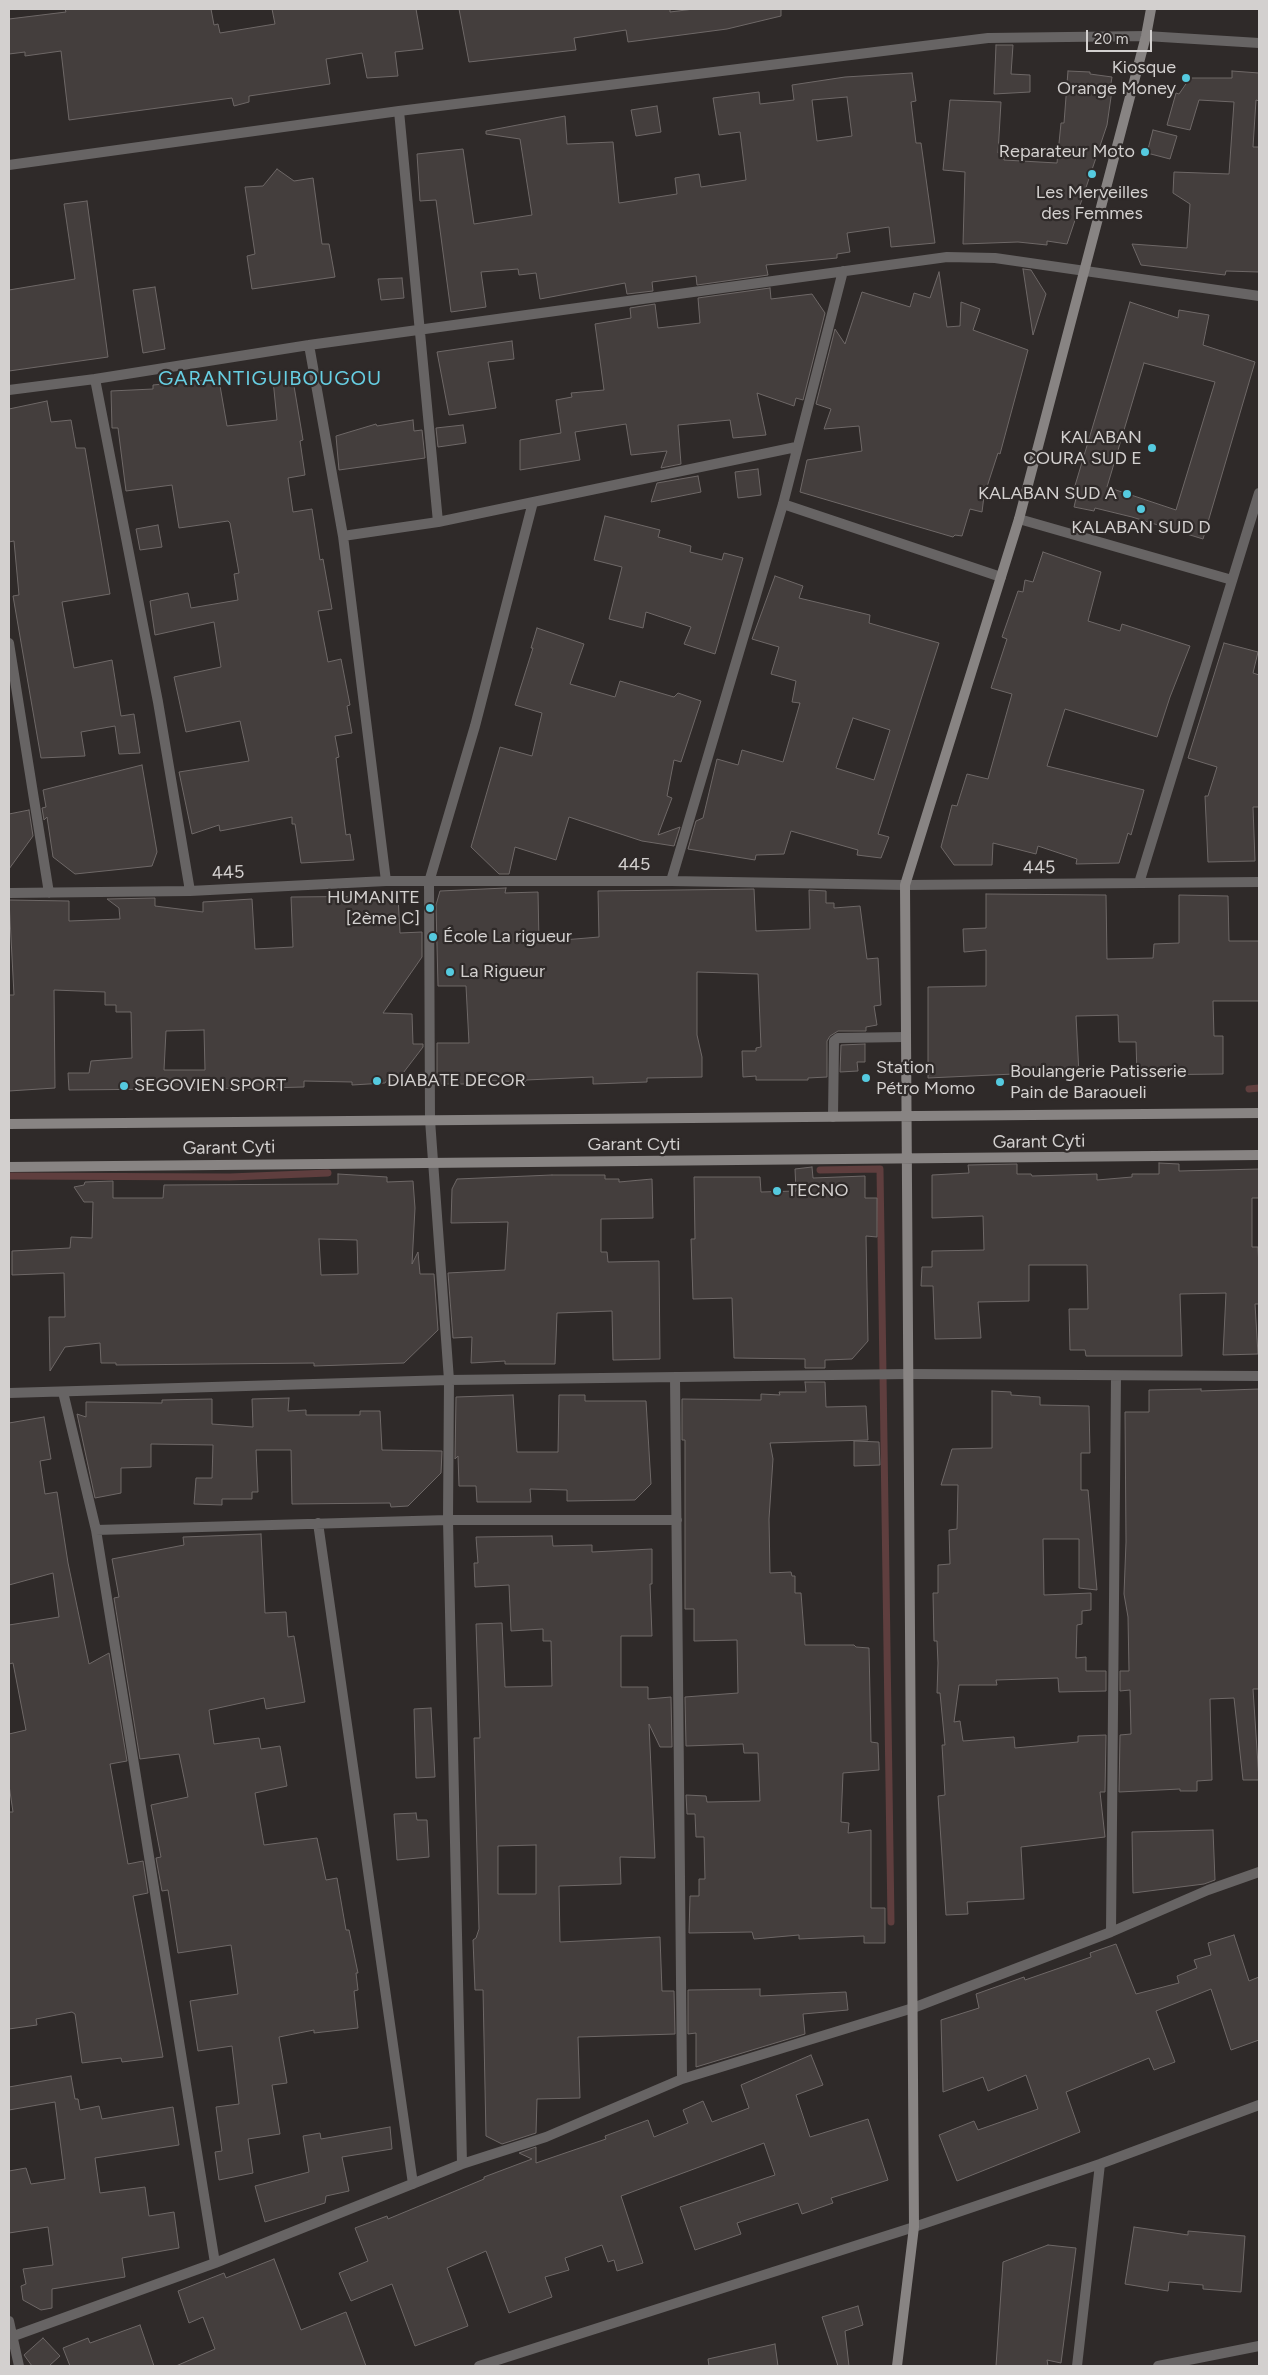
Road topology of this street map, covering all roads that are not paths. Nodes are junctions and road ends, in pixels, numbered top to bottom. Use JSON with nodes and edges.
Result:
{"nodes":[{"id":1,"x":1151,"y":9,"type":"edge"},
{"id":2,"x":1146,"y":36,"type":"junction"},
{"id":3,"x":1259,"y":43,"type":"edge"},
{"id":4,"x":399,"y":111,"type":"junction"},
{"id":5,"x":9,"y":165,"type":"edge"},
{"id":6,"x":1085,"y":270,"type":"junction"},
{"id":7,"x":843,"y":271,"type":"junction"},
{"id":8,"x":1259,"y":296,"type":"edge"},
{"id":9,"x":420,"y":329,"type":"junction"},
{"id":10,"x":309,"y":345,"type":"junction"},
{"id":11,"x":95,"y":379,"type":"junction"},
{"id":12,"x":9,"y":390,"type":"edge"},
{"id":13,"x":796,"y":447,"type":"junction"},
{"id":14,"x":1259,"y":493,"type":"edge"},
{"id":15,"x":533,"y":502,"type":"junction"},
{"id":16,"x":783,"y":504,"type":"junction"},
{"id":17,"x":1019,"y":519,"type":"junction"},
{"id":18,"x":438,"y":522,"type":"junction"},
{"id":19,"x":344,"y":536,"type":"junction"},
{"id":20,"x":1001,"y":578,"type":"junction"},
{"id":21,"x":1232,"y":580,"type":"junction"},
{"id":22,"x":9,"y":643,"type":"edge"},
{"id":23,"x":386,"y":881,"type":"junction"},
{"id":24,"x":671,"y":881,"type":"junction"},
{"id":25,"x":429,"y":882,"type":"junction"},
{"id":26,"x":1259,"y":882,"type":"edge"},
{"id":27,"x":1139,"y":883,"type":"junction"},
{"id":28,"x":905,"y":885,"type":"junction"},
{"id":29,"x":190,"y":891,"type":"junction"},
{"id":30,"x":9,"y":893,"type":"edge"},
{"id":31,"x":49,"y":893,"type":"junction"},
{"id":32,"x":906,"y":1037,"type":"junction"},
{"id":33,"x":1259,"y":1113,"type":"edge"},
{"id":34,"x":907,"y":1116,"type":"junction"},
{"id":35,"x":833,"y":1117,"type":"junction"},
{"id":36,"x":430,"y":1120,"type":"junction"},
{"id":37,"x":9,"y":1124,"type":"edge"},
{"id":38,"x":1259,"y":1156,"type":"edge"},
{"id":39,"x":907,"y":1160,"type":"junction"},
{"id":40,"x":433,"y":1163,"type":"junction"},
{"id":41,"x":9,"y":1167,"type":"edge"},
{"id":42,"x":908,"y":1374,"type":"junction"},
{"id":43,"x":1116,"y":1376,"type":"junction"},
{"id":44,"x":1259,"y":1376,"type":"edge"},
{"id":45,"x":675,"y":1377,"type":"junction"},
{"id":46,"x":449,"y":1380,"type":"junction"},
{"id":47,"x":9,"y":1392,"type":"edge"},
{"id":48,"x":63,"y":1392,"type":"junction"},
{"id":49,"x":448,"y":1520,"type":"junction"},
{"id":50,"x":677,"y":1520,"type":"junction"},
{"id":51,"x":318,"y":1524,"type":"junction"},
{"id":52,"x":96,"y":1530,"type":"junction"},
{"id":53,"x":1259,"y":1872,"type":"edge"},
{"id":54,"x":1112,"y":1932,"type":"junction"},
{"id":55,"x":913,"y":2008,"type":"junction"},
{"id":56,"x":682,"y":2079,"type":"junction"},
{"id":57,"x":1259,"y":2105,"type":"edge"},
{"id":58,"x":462,"y":2164,"type":"junction"},
{"id":59,"x":1100,"y":2164,"type":"junction"},
{"id":60,"x":413,"y":2184,"type":"junction"},
{"id":61,"x":914,"y":2227,"type":"junction"},
{"id":62,"x":215,"y":2263,"type":"junction"},
{"id":63,"x":9,"y":2321,"type":"edge"},
{"id":64,"x":12,"y":2337,"type":"junction"},
{"id":65,"x":1259,"y":2346,"type":"edge"},
{"id":66,"x":19,"y":2366,"type":"edge"},
{"id":67,"x":479,"y":2366,"type":"edge"},
{"id":68,"x":897,"y":2366,"type":"edge"},
{"id":69,"x":1077,"y":2366,"type":"edge"},
{"id":70,"x":1158,"y":2366,"type":"edge"}],
"edges":[{"from":1,"to":2,"type":"main road"},
{"from":2,"to":3,"type":"street"},
{"from":2,"to":4,"type":"street"},
{"from":2,"to":6,"type":"main road"},
{"from":4,"to":5,"type":"street"},
{"from":4,"to":9,"type":"street"},
{"from":6,"to":7,"type":"street"},
{"from":6,"to":8,"type":"street"},
{"from":6,"to":17,"type":"main road"},
{"from":7,"to":9,"type":"street"},
{"from":7,"to":13,"type":"street"},
{"from":9,"to":10,"type":"street"},
{"from":9,"to":18,"type":"street"},
{"from":10,"to":11,"type":"street"},
{"from":10,"to":19,"type":"street"},
{"from":11,"to":12,"type":"street"},
{"from":11,"to":29,"type":"street"},
{"from":13,"to":15,"type":"street"},
{"from":13,"to":16,"type":"street"},
{"from":14,"to":21,"type":"street"},
{"from":15,"to":18,"type":"street"},
{"from":15,"to":25,"type":"street"},
{"from":16,"to":20,"type":"street"},
{"from":16,"to":24,"type":"street"},
{"from":17,"to":20,"type":"main road"},
{"from":17,"to":21,"type":"street"},
{"from":18,"to":19,"type":"street"},
{"from":19,"to":23,"type":"street"},
{"from":20,"to":28,"type":"main road"},
{"from":21,"to":27,"type":"street"},
{"from":22,"to":31,"type":"street"},
{"from":23,"to":25,"type":"street","name":"445"},
{"from":23,"to":29,"type":"street","name":"445"},
{"from":24,"to":25,"type":"street","name":"445"},
{"from":24,"to":28,"type":"street","name":"445"},
{"from":25,"to":36,"type":"street"},
{"from":26,"to":27,"type":"street","name":"445"},
{"from":27,"to":28,"type":"street","name":"445"},
{"from":28,"to":32,"type":"main road"},
{"from":29,"to":31,"type":"street","name":"445"},
{"from":30,"to":31,"type":"street","name":"445"},
{"from":32,"to":34,"type":"main road"},
{"from":32,"to":35,"type":"street"},
{"from":33,"to":34,"type":"main road","name":"Garant Cyti"},
{"from":34,"to":35,"type":"main road","name":"Garant Cyti"},
{"from":34,"to":39,"type":"main road"},
{"from":35,"to":36,"type":"main road","name":"Garant Cyti"},
{"from":36,"to":37,"type":"main road","name":"Garant Cyti"},
{"from":36,"to":40,"type":"street"},
{"from":38,"to":39,"type":"main road","name":"Garant Cyti"},
{"from":39,"to":40,"type":"main road","name":"Garant Cyti"},
{"from":39,"to":42,"type":"main road"},
{"from":40,"to":41,"type":"main road","name":"Garant Cyti"},
{"from":40,"to":46,"type":"street"},
{"from":42,"to":43,"type":"street"},
{"from":42,"to":45,"type":"street"},
{"from":42,"to":55,"type":"main road"},
{"from":43,"to":44,"type":"street"},
{"from":43,"to":54,"type":"street"},
{"from":45,"to":46,"type":"street"},
{"from":45,"to":50,"type":"street"},
{"from":46,"to":48,"type":"street"},
{"from":46,"to":49,"type":"street"},
{"from":47,"to":48,"type":"street"},
{"from":48,"to":52,"type":"street"},
{"from":49,"to":50,"type":"street"},
{"from":49,"to":51,"type":"street"},
{"from":49,"to":58,"type":"street"},
{"from":50,"to":56,"type":"street"},
{"from":51,"to":52,"type":"street"},
{"from":51,"to":60,"type":"street"},
{"from":52,"to":62,"type":"street"},
{"from":53,"to":54,"type":"street"},
{"from":54,"to":55,"type":"street"},
{"from":55,"to":56,"type":"street"},
{"from":55,"to":61,"type":"main road"},
{"from":56,"to":58,"type":"street"},
{"from":57,"to":59,"type":"street"},
{"from":58,"to":60,"type":"street"},
{"from":59,"to":61,"type":"street"},
{"from":59,"to":69,"type":"street"},
{"from":60,"to":62,"type":"street"},
{"from":61,"to":67,"type":"street"},
{"from":61,"to":68,"type":"main road"},
{"from":62,"to":64,"type":"street"},
{"from":63,"to":64,"type":"street"},
{"from":64,"to":66,"type":"street"},
{"from":65,"to":70,"type":"street"}]}
